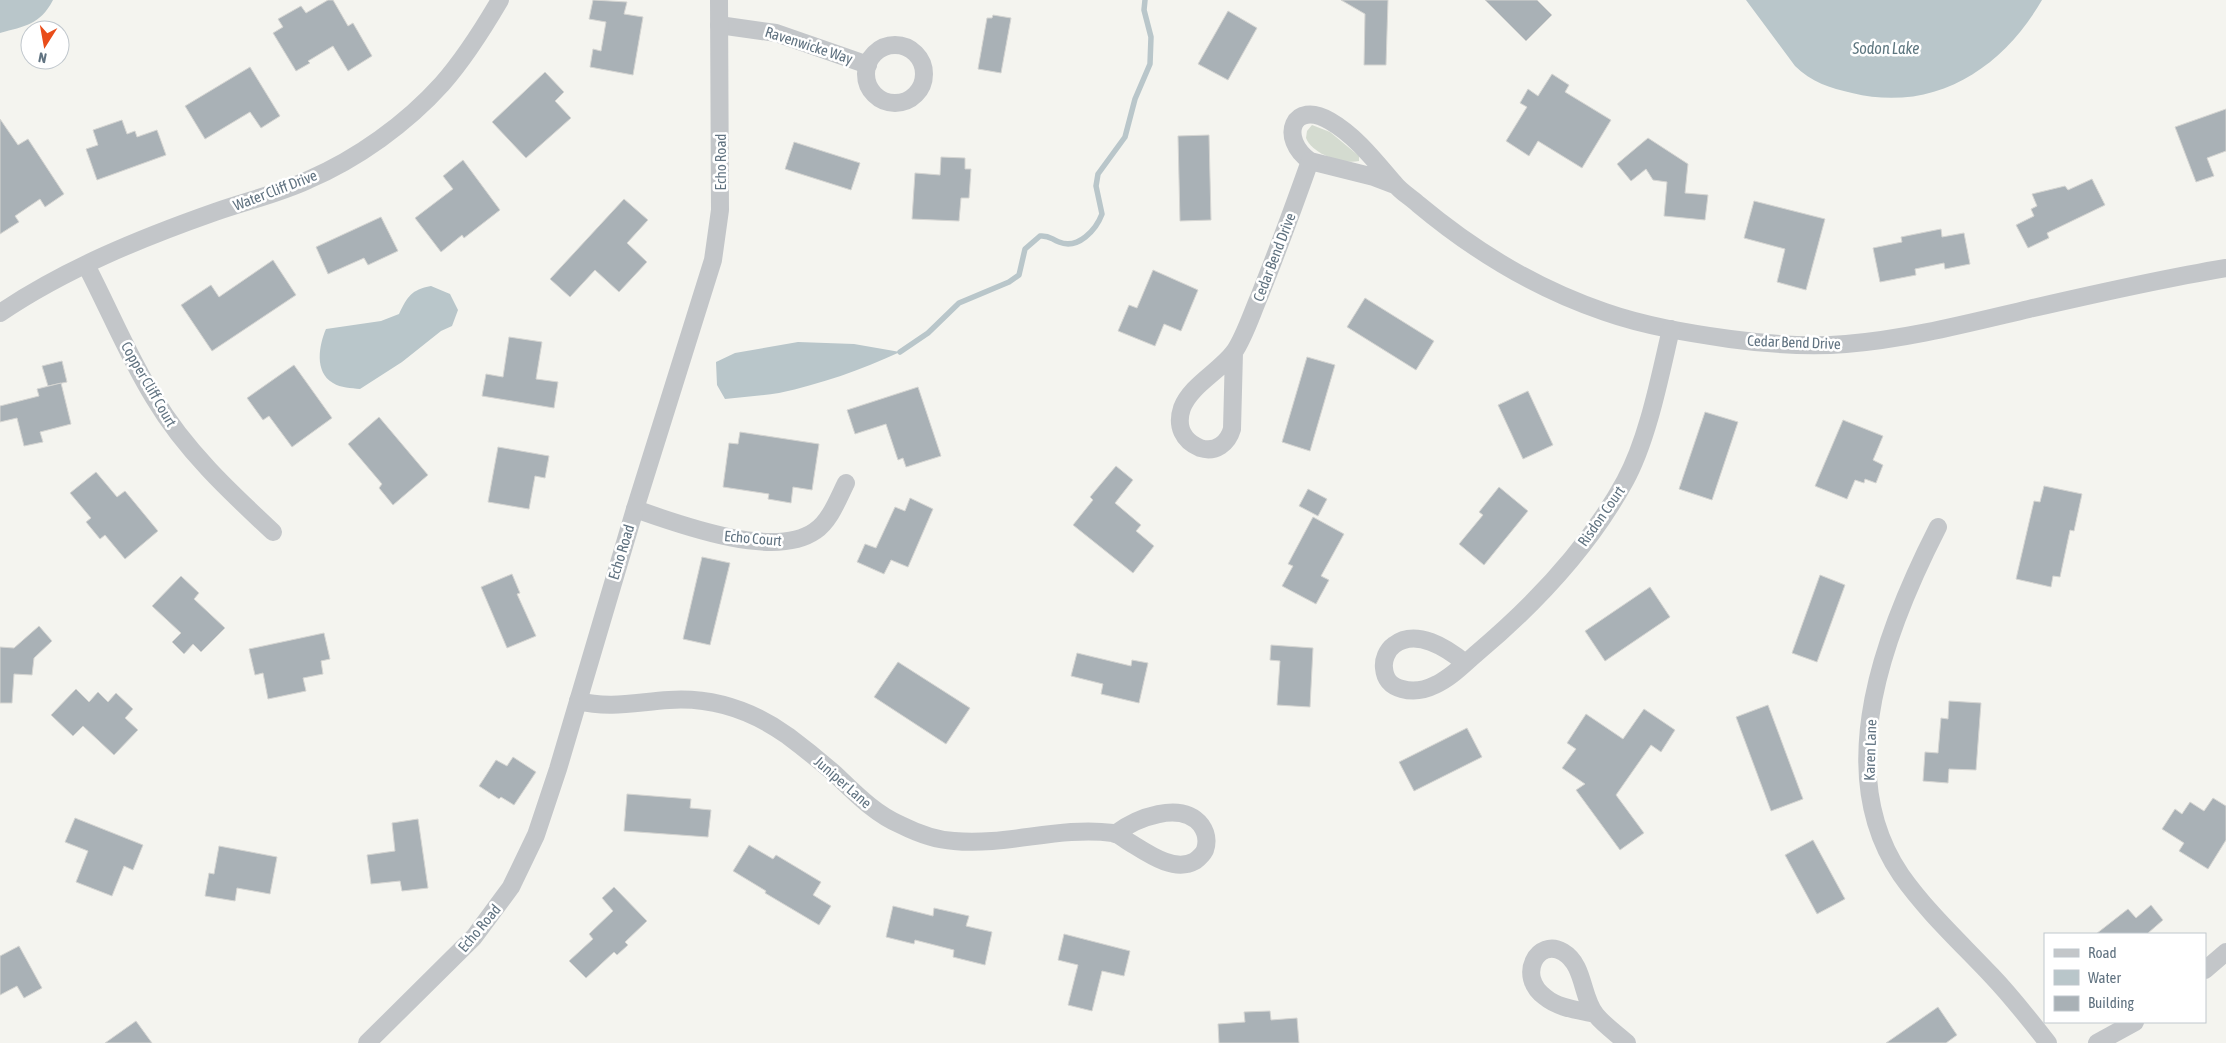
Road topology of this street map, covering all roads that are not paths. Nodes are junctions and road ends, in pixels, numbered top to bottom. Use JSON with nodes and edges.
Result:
{"nodes":[{"id":1,"x":500,"y":0,"type":"edge"},
{"id":2,"x":719,"y":0,"type":"edge"},
{"id":3,"x":719,"y":25,"type":"junction"},
{"id":4,"x":868,"y":65,"type":"dead end"},
{"id":5,"x":1310,"y":161,"type":"junction"},
{"id":6,"x":1395,"y":185,"type":"junction"},
{"id":7,"x":86,"y":265,"type":"junction"},
{"id":8,"x":2226,"y":268,"type":"edge"},
{"id":9,"x":0,"y":313,"type":"edge"},
{"id":10,"x":1671,"y":329,"type":"junction"},
{"id":11,"x":1234,"y":352,"type":"junction"},
{"id":12,"x":846,"y":483,"type":"dead end"},
{"id":13,"x":635,"y":509,"type":"junction"},
{"id":14,"x":1938,"y":527,"type":"dead end"},
{"id":15,"x":273,"y":532,"type":"dead end"},
{"id":16,"x":1465,"y":663,"type":"dead end"},
{"id":17,"x":578,"y":701,"type":"junction"},
{"id":18,"x":1115,"y":834,"type":"junction"},
{"id":19,"x":2226,"y":952,"type":"edge"},
{"id":20,"x":2206,"y":969,"type":"edge"},
{"id":21,"x":1595,"y":1014,"type":"dead end"},
{"id":22,"x":2133,"y":1023,"type":"edge"},
{"id":23,"x":367,"y":1043,"type":"edge"},
{"id":24,"x":1627,"y":1043,"type":"edge"},
{"id":25,"x":2048,"y":1043,"type":"edge"},
{"id":26,"x":2097,"y":1043,"type":"edge"}],
"edges":[{"from":1,"to":7,"type":"street","name":"Water Cliff Drive"},
{"from":2,"to":3,"type":"street","name":"Echo Road"},
{"from":3,"to":4,"type":"street","name":"Ravenwicke Way"},
{"from":3,"to":13,"type":"street","name":"Echo Road"},
{"from":5,"to":6,"type":"street","name":"Cedar Bend Drive"},
{"from":5,"to":6,"type":"street","name":"Cedar Bend Drive"},
{"from":5,"to":11,"type":"street","name":"Cedar Bend Drive"},
{"from":6,"to":10,"type":"street","name":"Cedar Bend Drive"},
{"from":7,"to":9,"type":"street","name":"Water Cliff Drive"},
{"from":7,"to":15,"type":"street","name":"Copper Cliff Court"},
{"from":8,"to":10,"type":"street","name":"Cedar Bend Drive"},
{"from":10,"to":16,"type":"street","name":"Risdon Court"},
{"from":11,"to":11,"type":"street","name":"Cedar Bend Drive"},
{"from":12,"to":13,"type":"street","name":"Echo Court"},
{"from":13,"to":17,"type":"street","name":"Echo Road"},
{"from":14,"to":25,"type":"street","name":"Karen Lane"},
{"from":17,"to":18,"type":"street","name":"Juniper Lane"},
{"from":17,"to":23,"type":"street","name":"Echo Road"},
{"from":18,"to":18,"type":"street","name":"Juniper Lane"},
{"from":19,"to":20,"type":"street"},
{"from":21,"to":24,"type":"street"},
{"from":22,"to":26,"type":"street"}]}
